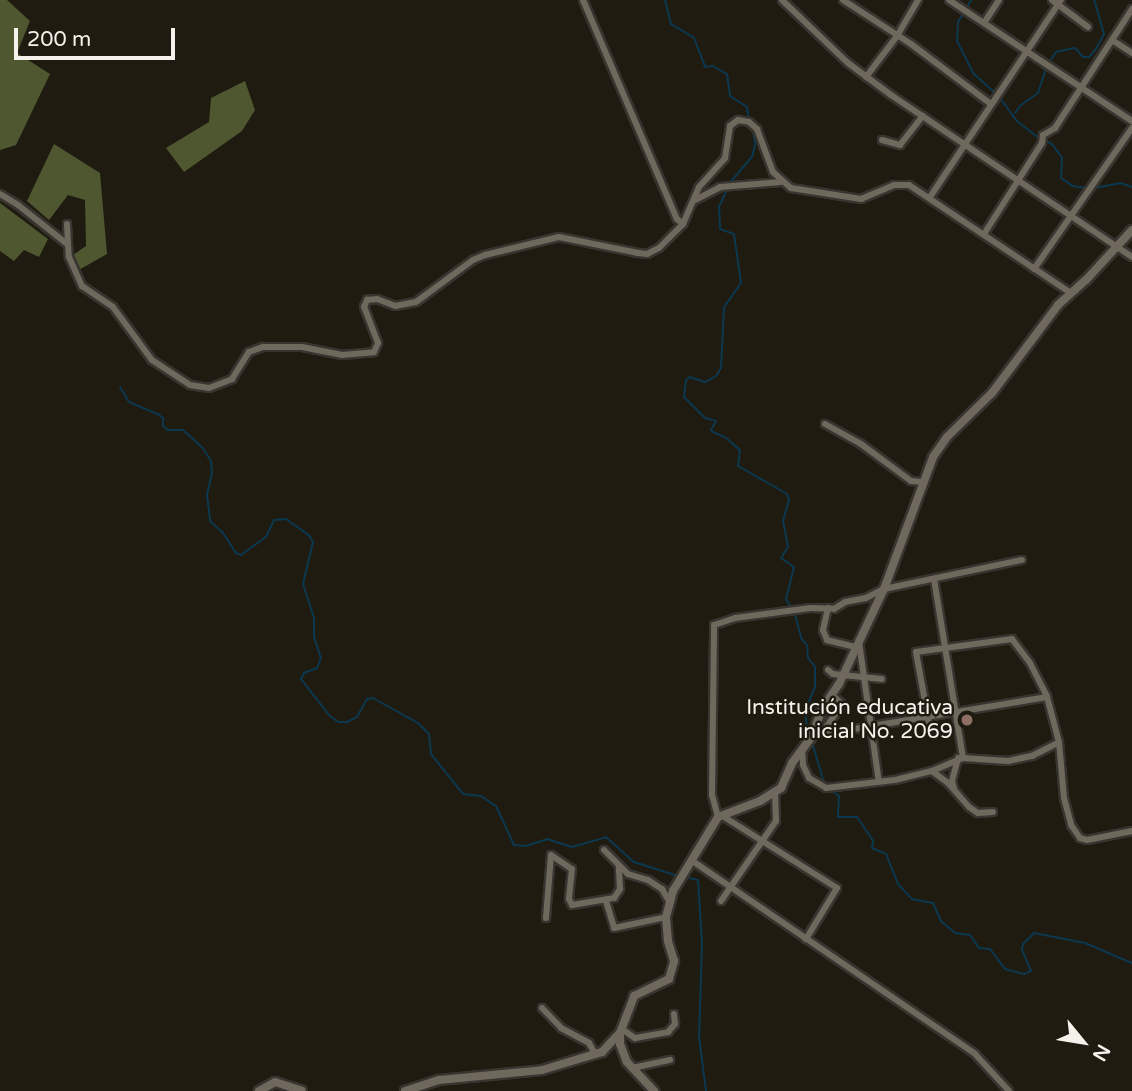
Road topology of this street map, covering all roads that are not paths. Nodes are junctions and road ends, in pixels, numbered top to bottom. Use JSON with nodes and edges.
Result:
{"nodes":[{"id":1,"x":583,"y":0,"type":"edge"},
{"id":2,"x":782,"y":0,"type":"edge"},
{"id":3,"x":843,"y":0,"type":"edge"},
{"id":4,"x":918,"y":0,"type":"edge"},
{"id":5,"x":949,"y":0,"type":"edge"},
{"id":6,"x":999,"y":0,"type":"edge"},
{"id":7,"x":1057,"y":2,"type":"edge"},
{"id":8,"x":1132,"y":9,"type":"edge"},
{"id":9,"x":984,"y":23,"type":"junction"},
{"id":10,"x":1088,"y":27,"type":"dead end"},
{"id":11,"x":897,"y":36,"type":"junction"},
{"id":12,"x":1112,"y":40,"type":"junction"},
{"id":13,"x":1027,"y":52,"type":"junction"},
{"id":14,"x":1132,"y":53,"type":"edge"},
{"id":15,"x":866,"y":77,"type":"junction"},
{"id":16,"x":1081,"y":88,"type":"junction"},
{"id":17,"x":991,"y":104,"type":"junction"},
{"id":18,"x":923,"y":116,"type":"junction"},
{"id":19,"x":1132,"y":121,"type":"edge"},
{"id":20,"x":1131,"y":129,"type":"edge"},
{"id":21,"x":882,"y":140,"type":"dead end"},
{"id":22,"x":965,"y":144,"type":"junction"},
{"id":23,"x":1019,"y":181,"type":"junction"},
{"id":24,"x":781,"y":182,"type":"junction"},
{"id":25,"x":0,"y":194,"type":"edge"},
{"id":26,"x":930,"y":197,"type":"junction"},
{"id":27,"x":693,"y":201,"type":"junction"},
{"id":28,"x":1071,"y":215,"type":"junction"},
{"id":29,"x":682,"y":223,"type":"junction"},
{"id":30,"x":67,"y":224,"type":"dead end"},
{"id":31,"x":1132,"y":230,"type":"edge"},
{"id":32,"x":984,"y":234,"type":"junction"},
{"id":33,"x":67,"y":244,"type":"junction"},
{"id":34,"x":1117,"y":246,"type":"junction"},
{"id":35,"x":1132,"y":257,"type":"edge"},
{"id":36,"x":1034,"y":269,"type":"junction"},
{"id":37,"x":1071,"y":293,"type":"junction"},
{"id":38,"x":825,"y":424,"type":"dead end"},
{"id":39,"x":922,"y":482,"type":"junction"},
{"id":40,"x":1022,"y":560,"type":"dead end"},
{"id":41,"x":934,"y":579,"type":"junction"},
{"id":42,"x":884,"y":589,"type":"junction"},
{"id":43,"x":828,"y":608,"type":"junction"},
{"id":44,"x":858,"y":644,"type":"junction"},
{"id":45,"x":945,"y":647,"type":"junction"},
{"id":46,"x":828,"y":670,"type":"dead end"},
{"id":47,"x":844,"y":673,"type":"junction"},
{"id":48,"x":862,"y":678,"type":"junction"},
{"id":49,"x":882,"y":679,"type":"dead end"},
{"id":50,"x":832,"y":695,"type":"junction"},
{"id":51,"x":1047,"y":697,"type":"junction"},
{"id":52,"x":956,"y":711,"type":"junction"},
{"id":53,"x":928,"y":716,"type":"junction"},
{"id":54,"x":872,"y":727,"type":"junction"},
{"id":55,"x":930,"y":729,"type":"dead end"},
{"id":56,"x":1059,"y":742,"type":"junction"},
{"id":57,"x":802,"y":749,"type":"junction"},
{"id":58,"x":960,"y":760,"type":"junction"},
{"id":59,"x":932,"y":771,"type":"junction"},
{"id":60,"x":879,"y":782,"type":"junction"},
{"id":61,"x":955,"y":790,"type":"junction"},
{"id":62,"x":775,"y":794,"type":"junction"},
{"id":63,"x":993,"y":811,"type":"dead end"},
{"id":64,"x":720,"y":816,"type":"junction"},
{"id":65,"x":1132,"y":831,"type":"edge"},
{"id":66,"x":764,"y":840,"type":"junction"},
{"id":67,"x":604,"y":850,"type":"dead end"},
{"id":68,"x":691,"y":860,"type":"junction"},
{"id":69,"x":619,"y":867,"type":"junction"},
{"id":70,"x":731,"y":886,"type":"junction"},
{"id":71,"x":606,"y":901,"type":"junction"},
{"id":72,"x":669,"y":901,"type":"junction"},
{"id":73,"x":721,"y":901,"type":"dead end"},
{"id":74,"x":666,"y":917,"type":"junction"},
{"id":75,"x":546,"y":918,"type":"dead end"},
{"id":76,"x":806,"y":939,"type":"junction"},
{"id":77,"x":542,"y":1008,"type":"dead end"},
{"id":78,"x":674,"y":1014,"type":"dead end"},
{"id":79,"x":621,"y":1031,"type":"junction"},
{"id":80,"x":595,"y":1054,"type":"junction"},
{"id":81,"x":670,"y":1060,"type":"dead end"},
{"id":82,"x":632,"y":1068,"type":"junction"},
{"id":83,"x":259,"y":1091,"type":"edge"},
{"id":84,"x":302,"y":1091,"type":"edge"},
{"id":85,"x":405,"y":1091,"type":"edge"},
{"id":86,"x":654,"y":1091,"type":"edge"},
{"id":87,"x":1009,"y":1091,"type":"edge"}],
"edges":[{"from":1,"to":29,"type":"street"},
{"from":2,"to":15,"type":"street"},
{"from":3,"to":11,"type":"street"},
{"from":4,"to":11,"type":"street"},
{"from":5,"to":9,"type":"street"},
{"from":6,"to":9,"type":"street"},
{"from":7,"to":10,"type":"street"},
{"from":7,"to":13,"type":"street"},
{"from":8,"to":12,"type":"street"},
{"from":9,"to":13,"type":"street"},
{"from":11,"to":15,"type":"street"},
{"from":11,"to":17,"type":"street"},
{"from":12,"to":14,"type":"street"},
{"from":12,"to":16,"type":"street"},
{"from":13,"to":16,"type":"street"},
{"from":13,"to":17,"type":"street"},
{"from":15,"to":18,"type":"street"},
{"from":16,"to":19,"type":"street"},
{"from":16,"to":23,"type":"street"},
{"from":17,"to":22,"type":"street"},
{"from":18,"to":21,"type":"street"},
{"from":18,"to":22,"type":"street"},
{"from":20,"to":28,"type":"street"},
{"from":22,"to":23,"type":"street"},
{"from":22,"to":26,"type":"street"},
{"from":23,"to":28,"type":"street"},
{"from":23,"to":32,"type":"street"},
{"from":24,"to":26,"type":"street"},
{"from":24,"to":27,"type":"street"},
{"from":24,"to":27,"type":"street"},
{"from":25,"to":33,"type":"street"},
{"from":26,"to":32,"type":"street"},
{"from":27,"to":29,"type":"street"},
{"from":28,"to":34,"type":"street"},
{"from":28,"to":36,"type":"street"},
{"from":29,"to":33,"type":"street"},
{"from":30,"to":33,"type":"street"},
{"from":31,"to":34,"type":"street"},
{"from":32,"to":36,"type":"street"},
{"from":34,"to":35,"type":"street"},
{"from":34,"to":37,"type":"street"},
{"from":36,"to":37,"type":"street"},
{"from":37,"to":39,"type":"street"},
{"from":38,"to":39,"type":"street"},
{"from":39,"to":42,"type":"street"},
{"from":40,"to":41,"type":"street"},
{"from":41,"to":42,"type":"street"},
{"from":41,"to":45,"type":"street"},
{"from":42,"to":43,"type":"street"},
{"from":42,"to":44,"type":"street"},
{"from":43,"to":44,"type":"street"},
{"from":43,"to":64,"type":"street"},
{"from":44,"to":47,"type":"street"},
{"from":44,"to":48,"type":"street"},
{"from":45,"to":51,"type":"street"},
{"from":45,"to":52,"type":"street"},
{"from":45,"to":53,"type":"street"},
{"from":46,"to":47,"type":"street"},
{"from":47,"to":48,"type":"street"},
{"from":47,"to":50,"type":"street"},
{"from":48,"to":49,"type":"street"},
{"from":48,"to":54,"type":"street"},
{"from":50,"to":54,"type":"street"},
{"from":50,"to":57,"type":"street"},
{"from":51,"to":52,"type":"street"},
{"from":51,"to":56,"type":"street"},
{"from":52,"to":53,"type":"street"},
{"from":52,"to":58,"type":"street"},
{"from":53,"to":54,"type":"street"},
{"from":53,"to":55,"type":"street"},
{"from":54,"to":60,"type":"street"},
{"from":56,"to":58,"type":"street"},
{"from":56,"to":65,"type":"street"},
{"from":57,"to":60,"type":"street"},
{"from":57,"to":62,"type":"street"},
{"from":58,"to":59,"type":"street"},
{"from":58,"to":61,"type":"street"},
{"from":59,"to":60,"type":"street"},
{"from":59,"to":61,"type":"street"},
{"from":61,"to":63,"type":"street"},
{"from":62,"to":64,"type":"street"},
{"from":62,"to":66,"type":"street"},
{"from":64,"to":66,"type":"street"},
{"from":64,"to":68,"type":"street"},
{"from":66,"to":70,"type":"street"},
{"from":66,"to":76,"type":"street"},
{"from":67,"to":69,"type":"street"},
{"from":68,"to":70,"type":"street"},
{"from":68,"to":72,"type":"street"},
{"from":69,"to":71,"type":"street"},
{"from":69,"to":72,"type":"street"},
{"from":70,"to":73,"type":"street"},
{"from":70,"to":76,"type":"street"},
{"from":71,"to":74,"type":"street"},
{"from":71,"to":75,"type":"street"},
{"from":72,"to":74,"type":"street"},
{"from":74,"to":79,"type":"street"},
{"from":76,"to":87,"type":"street"},
{"from":77,"to":80,"type":"street"},
{"from":78,"to":79,"type":"street"},
{"from":79,"to":80,"type":"street"},
{"from":79,"to":82,"type":"street"},
{"from":80,"to":85,"type":"street"},
{"from":81,"to":82,"type":"street"},
{"from":82,"to":86,"type":"street"},
{"from":83,"to":84,"type":"street"}]}
